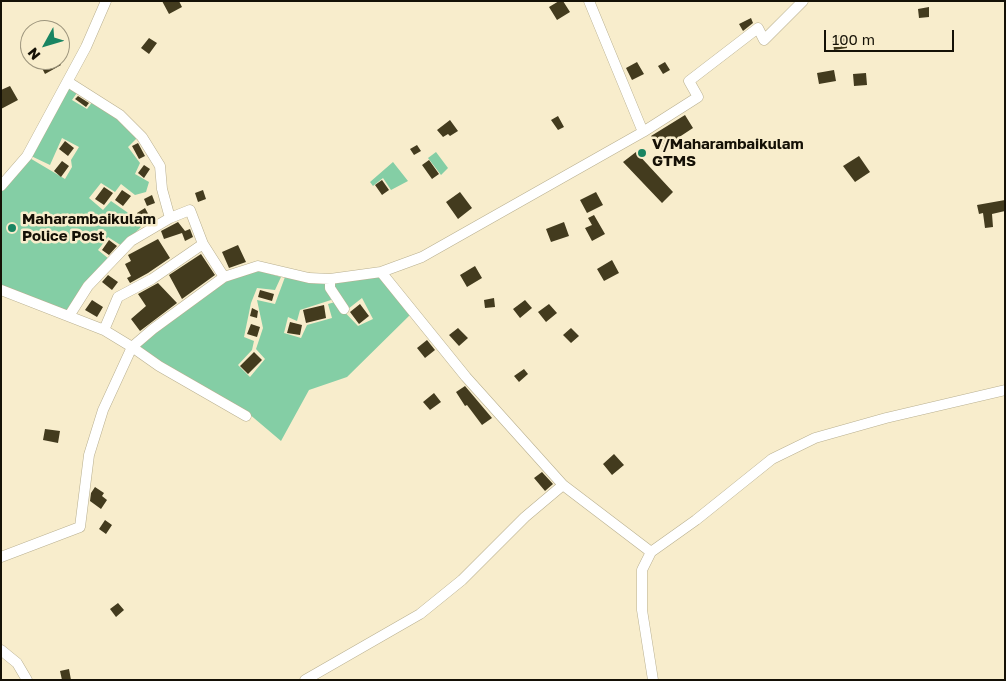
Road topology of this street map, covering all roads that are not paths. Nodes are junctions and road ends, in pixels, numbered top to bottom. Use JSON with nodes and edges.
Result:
{"nodes":[{"id":1,"x":106,"y":1,"type":"edge"},
{"id":2,"x":589,"y":1,"type":"edge"},
{"id":3,"x":803,"y":1,"type":"edge"},
{"id":4,"x":68,"y":82,"type":"junction"},
{"id":5,"x":643,"y":132,"type":"junction"},
{"id":6,"x":1,"y":186,"type":"edge"},
{"id":7,"x":170,"y":218,"type":"junction"},
{"id":8,"x":203,"y":244,"type":"junction"},
{"id":9,"x":381,"y":272,"type":"junction"},
{"id":10,"x":224,"y":277,"type":"junction"},
{"id":11,"x":330,"y":279,"type":"junction"},
{"id":12,"x":1,"y":290,"type":"edge"},
{"id":13,"x":344,"y":309,"type":"dead end"},
{"id":14,"x":69,"y":316,"type":"junction"},
{"id":15,"x":104,"y":330,"type":"junction"},
{"id":16,"x":132,"y":347,"type":"junction"},
{"id":17,"x":1005,"y":390,"type":"edge"},
{"id":18,"x":246,"y":416,"type":"dead end"},
{"id":19,"x":563,"y":485,"type":"junction"},
{"id":20,"x":652,"y":552,"type":"junction"},
{"id":21,"x":1,"y":557,"type":"edge"},
{"id":22,"x":1,"y":650,"type":"edge"},
{"id":23,"x":27,"y":680,"type":"edge"},
{"id":24,"x":305,"y":680,"type":"edge"},
{"id":25,"x":653,"y":680,"type":"edge"}],
"edges":[{"from":1,"to":4,"type":"street"},
{"from":2,"to":5,"type":"street"},
{"from":3,"to":5,"type":"street"},
{"from":4,"to":6,"type":"street"},
{"from":4,"to":7,"type":"street"},
{"from":5,"to":9,"type":"street"},
{"from":7,"to":8,"type":"street"},
{"from":7,"to":14,"type":"street"},
{"from":8,"to":10,"type":"street"},
{"from":8,"to":15,"type":"street"},
{"from":9,"to":11,"type":"street"},
{"from":9,"to":19,"type":"street"},
{"from":10,"to":11,"type":"street"},
{"from":10,"to":16,"type":"street"},
{"from":11,"to":13,"type":"street"},
{"from":12,"to":14,"type":"street"},
{"from":14,"to":15,"type":"street"},
{"from":15,"to":16,"type":"street"},
{"from":16,"to":18,"type":"street"},
{"from":16,"to":21,"type":"street"},
{"from":17,"to":20,"type":"street"},
{"from":19,"to":20,"type":"street"},
{"from":19,"to":24,"type":"street"},
{"from":20,"to":25,"type":"street"},
{"from":22,"to":23,"type":"street"}]}
